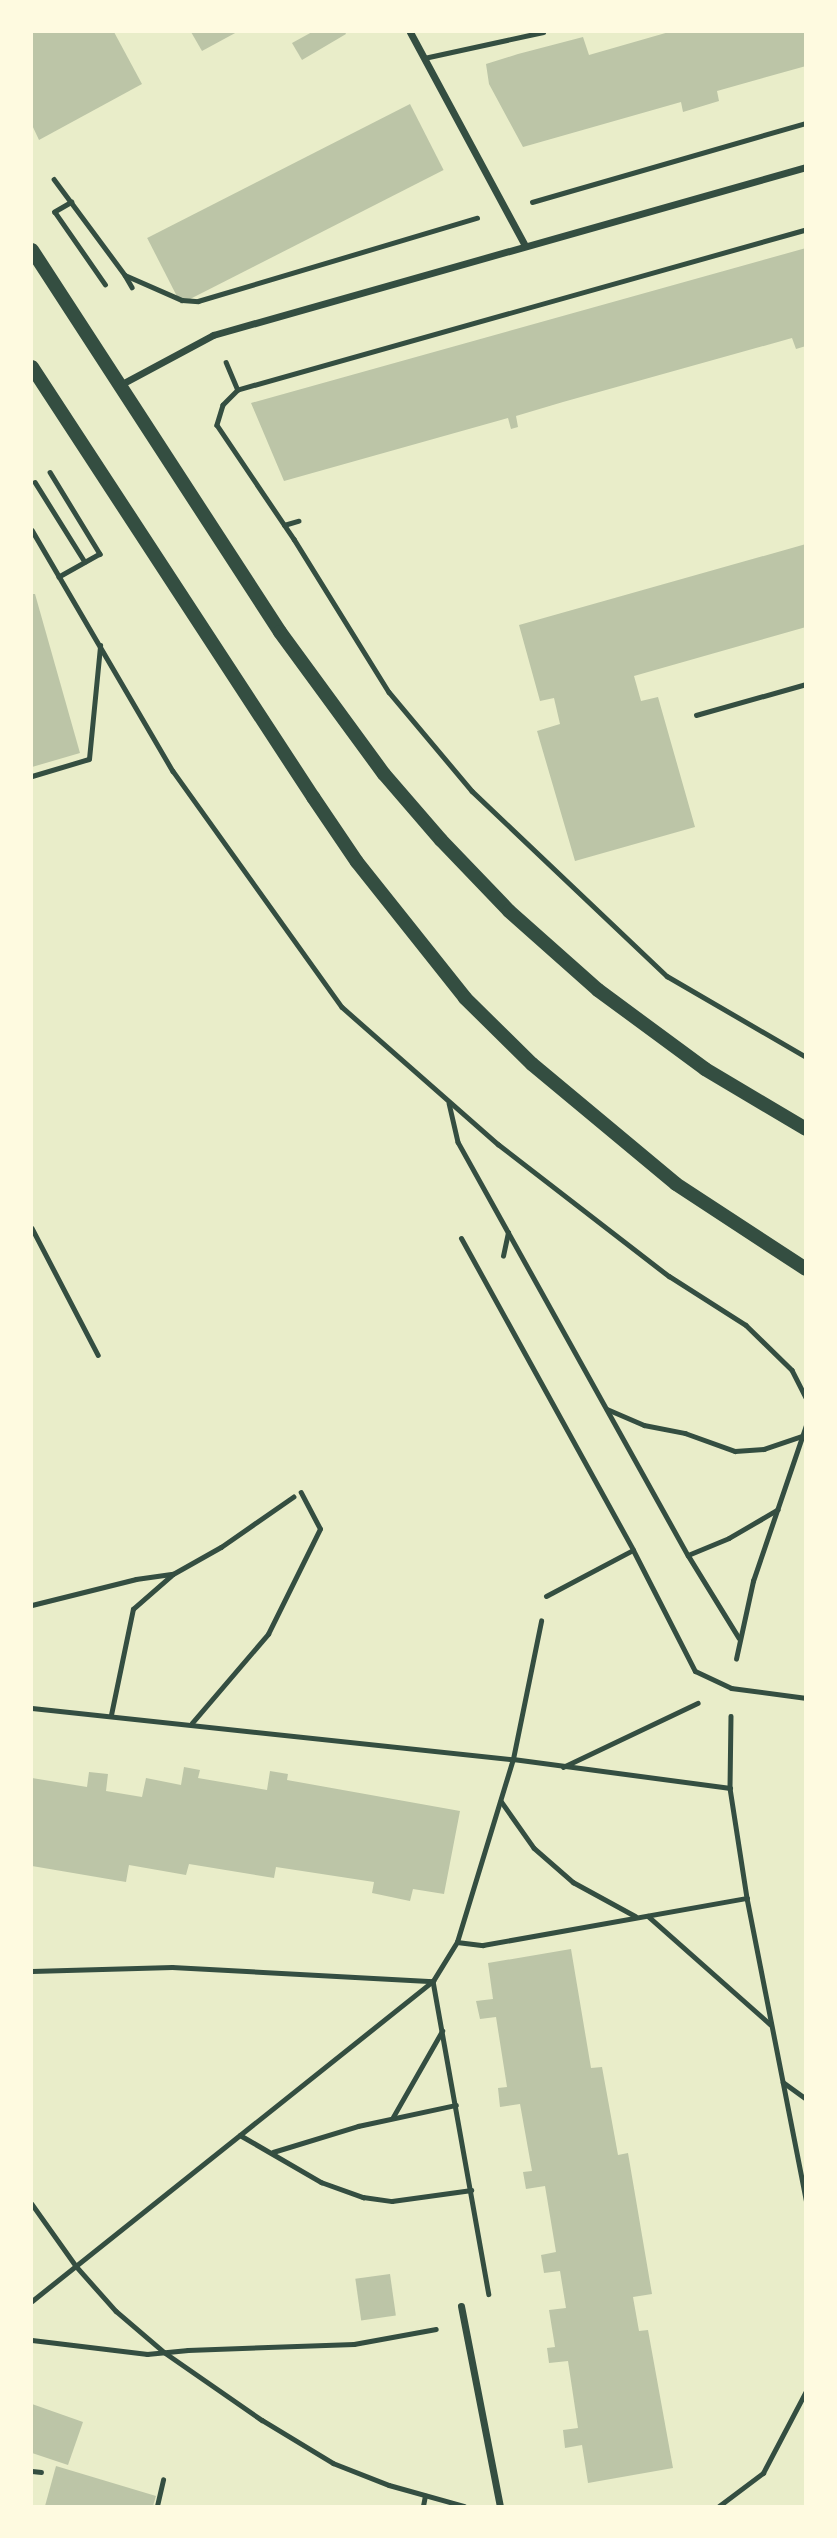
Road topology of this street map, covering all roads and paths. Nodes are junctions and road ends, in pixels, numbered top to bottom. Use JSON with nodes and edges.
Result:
{"nodes":[{"id":1,"x":410,"y":32,"type":"edge"},
{"id":2,"x":543,"y":32,"type":"edge"},
{"id":3,"x":425,"y":58,"type":"junction"},
{"id":4,"x":806,"y":167,"type":"edge"},
{"id":5,"x":54,"y":178,"type":"dead end"},
{"id":6,"x":72,"y":202,"type":"junction"},
{"id":7,"x":806,"y":229,"type":"edge"},
{"id":8,"x":525,"y":246,"type":"junction"},
{"id":9,"x":32,"y":250,"type":"edge"},
{"id":10,"x":125,"y":275,"type":"junction"},
{"id":11,"x":106,"y":284,"type":"dead end"},
{"id":12,"x":132,"y":287,"type":"dead end"},
{"id":13,"x":198,"y":301,"type":"dead end"},
{"id":14,"x":32,"y":367,"type":"edge"},
{"id":15,"x":118,"y":386,"type":"junction"},
{"id":16,"x":50,"y":472,"type":"dead end"},
{"id":17,"x":35,"y":482,"type":"dead end"},
{"id":18,"x":299,"y":521,"type":"dead end"},
{"id":19,"x":284,"y":525,"type":"junction"},
{"id":20,"x":32,"y":530,"type":"edge"},
{"id":21,"x":85,"y":562,"type":"junction"},
{"id":22,"x":59,"y":577,"type":"junction"},
{"id":23,"x":100,"y":646,"type":"junction"},
{"id":24,"x":806,"y":684,"type":"edge"},
{"id":25,"x":696,"y":715,"type":"dead end"},
{"id":26,"x":32,"y":776,"type":"edge"},
{"id":27,"x":806,"y":1057,"type":"edge"},
{"id":28,"x":449,"y":1100,"type":"junction"},
{"id":29,"x":806,"y":1129,"type":"edge"},
{"id":30,"x":32,"y":1228,"type":"edge"},
{"id":31,"x":461,"y":1238,"type":"dead end"},
{"id":32,"x":806,"y":1269,"type":"edge"},
{"id":33,"x":98,"y":1355,"type":"dead end"},
{"id":34,"x":806,"y":1397,"type":"edge"},
{"id":35,"x":606,"y":1409,"type":"junction"},
{"id":36,"x":806,"y":1425,"type":"edge"},
{"id":37,"x":802,"y":1436,"type":"junction"},
{"id":38,"x":301,"y":1493,"type":"dead end"},
{"id":39,"x":293,"y":1497,"type":"dead end"},
{"id":40,"x":777,"y":1510,"type":"junction"},
{"id":41,"x":633,"y":1550,"type":"junction"},
{"id":42,"x":688,"y":1555,"type":"junction"},
{"id":43,"x":173,"y":1574,"type":"junction"},
{"id":44,"x":546,"y":1596,"type":"joint"},
{"id":45,"x":32,"y":1605,"type":"edge"},
{"id":46,"x":739,"y":1639,"type":"junction"},
{"id":47,"x":731,"y":1688,"type":"junction"},
{"id":48,"x":806,"y":1698,"type":"edge"},
{"id":49,"x":32,"y":1708,"type":"edge"},
{"id":50,"x":111,"y":1715,"type":"junction"},
{"id":51,"x":192,"y":1724,"type":"junction"},
{"id":52,"x":513,"y":1759,"type":"junction"},
{"id":53,"x":563,"y":1767,"type":"junction"},
{"id":54,"x":730,"y":1788,"type":"junction"},
{"id":55,"x":501,"y":1800,"type":"junction"},
{"id":56,"x":747,"y":1898,"type":"junction"},
{"id":57,"x":648,"y":1916,"type":"junction"},
{"id":58,"x":637,"y":1917,"type":"junction"},
{"id":59,"x":457,"y":1942,"type":"junction"},
{"id":60,"x":32,"y":1971,"type":"edge"},
{"id":61,"x":433,"y":1981,"type":"junction"},
{"id":62,"x":772,"y":2025,"type":"junction"},
{"id":63,"x":443,"y":2029,"type":"junction"},
{"id":64,"x":783,"y":2081,"type":"junction"},
{"id":65,"x":806,"y":2099,"type":"edge"},
{"id":66,"x":456,"y":2105,"type":"junction"},
{"id":67,"x":392,"y":2118,"type":"junction"},
{"id":68,"x":240,"y":2135,"type":"junction"},
{"id":69,"x":272,"y":2152,"type":"junction"},
{"id":70,"x":471,"y":2190,"type":"junction"},
{"id":71,"x":806,"y":2200,"type":"edge"},
{"id":72,"x":32,"y":2204,"type":"edge"},
{"id":73,"x":76,"y":2266,"type":"junction"},
{"id":74,"x":32,"y":2301,"type":"edge"},
{"id":75,"x":461,"y":2306,"type":"joint"},
{"id":76,"x":464,"y":2323,"type":"junction"},
{"id":77,"x":32,"y":2340,"type":"edge"},
{"id":78,"x":164,"y":2352,"type":"junction"},
{"id":79,"x":806,"y":2391,"type":"edge"},
{"id":80,"x":32,"y":2471,"type":"edge"},
{"id":81,"x":41,"y":2472,"type":"dead end"},
{"id":82,"x":163,"y":2480,"type":"dead end"},
{"id":83,"x":425,"y":2496,"type":"junction"},
{"id":84,"x":157,"y":2507,"type":"edge"},
{"id":85,"x":423,"y":2507,"type":"edge"},
{"id":86,"x":464,"y":2507,"type":"edge"},
{"id":87,"x":500,"y":2507,"type":"edge"},
{"id":88,"x":719,"y":2507,"type":"edge"}],
"edges":[{"from":1,"to":3,"type":"street"},
{"from":2,"to":3,"type":"lane"},
{"from":3,"to":8,"type":"street"},
{"from":4,"to":8,"type":"street"},
{"from":5,"to":6,"type":"path"},
{"from":6,"to":10,"type":"path"},
{"from":6,"to":11,"type":"path"},
{"from":7,"to":19,"type":"path"},
{"from":8,"to":15,"type":"street"},
{"from":9,"to":15,"type":"main road"},
{"from":10,"to":12,"type":"path"},
{"from":10,"to":13,"type":"path"},
{"from":14,"to":32,"type":"main road"},
{"from":15,"to":29,"type":"main road"},
{"from":16,"to":21,"type":"path"},
{"from":17,"to":21,"type":"path"},
{"from":18,"to":19,"type":"path"},
{"from":19,"to":27,"type":"path"},
{"from":20,"to":22,"type":"path"},
{"from":21,"to":22,"type":"path"},
{"from":22,"to":23,"type":"path"},
{"from":23,"to":26,"type":"path"},
{"from":23,"to":28,"type":"path"},
{"from":24,"to":25,"type":"path"},
{"from":28,"to":34,"type":"path"},
{"from":28,"to":35,"type":"path"},
{"from":30,"to":33,"type":"path"},
{"from":31,"to":41,"type":"lane"},
{"from":35,"to":37,"type":"path"},
{"from":35,"to":42,"type":"path"},
{"from":36,"to":37,"type":"path"},
{"from":37,"to":40,"type":"path"},
{"from":38,"to":51,"type":"path"},
{"from":39,"to":43,"type":"path"},
{"from":40,"to":42,"type":"path"},
{"from":40,"to":46,"type":"path"},
{"from":41,"to":44,"type":"lane"},
{"from":41,"to":47,"type":"lane"},
{"from":42,"to":46,"type":"path"},
{"from":43,"to":45,"type":"path"},
{"from":43,"to":50,"type":"path"},
{"from":44,"to":52,"type":"path"},
{"from":46,"to":47,"type":"path"},
{"from":47,"to":48,"type":"lane"},
{"from":47,"to":53,"type":"path"},
{"from":47,"to":54,"type":"path"},
{"from":49,"to":50,"type":"path"},
{"from":50,"to":51,"type":"path"},
{"from":51,"to":52,"type":"path"},
{"from":52,"to":53,"type":"path"},
{"from":52,"to":55,"type":"path"},
{"from":53,"to":54,"type":"path"},
{"from":54,"to":56,"type":"path"},
{"from":55,"to":58,"type":"path"},
{"from":55,"to":59,"type":"path"},
{"from":56,"to":57,"type":"path"},
{"from":56,"to":62,"type":"path"},
{"from":57,"to":58,"type":"path"},
{"from":57,"to":62,"type":"path"},
{"from":58,"to":59,"type":"path"},
{"from":59,"to":61,"type":"path"},
{"from":60,"to":61,"type":"path"},
{"from":61,"to":63,"type":"path"},
{"from":61,"to":68,"type":"path"},
{"from":62,"to":64,"type":"path"},
{"from":63,"to":66,"type":"path"},
{"from":63,"to":67,"type":"path"},
{"from":64,"to":65,"type":"path"},
{"from":64,"to":71,"type":"path"},
{"from":66,"to":67,"type":"path"},
{"from":66,"to":70,"type":"path"},
{"from":67,"to":69,"type":"path"},
{"from":68,"to":69,"type":"path"},
{"from":68,"to":73,"type":"path"},
{"from":69,"to":70,"type":"path"},
{"from":70,"to":75,"type":"path"},
{"from":72,"to":73,"type":"path"},
{"from":73,"to":74,"type":"path"},
{"from":73,"to":78,"type":"path"},
{"from":75,"to":76,"type":"street"},
{"from":76,"to":78,"type":"path"},
{"from":76,"to":87,"type":"street"},
{"from":77,"to":78,"type":"path"},
{"from":78,"to":83,"type":"path"},
{"from":79,"to":88,"type":"path"},
{"from":80,"to":81,"type":"path"},
{"from":82,"to":84,"type":"path"},
{"from":83,"to":85,"type":"path"},
{"from":83,"to":86,"type":"path"}]}
